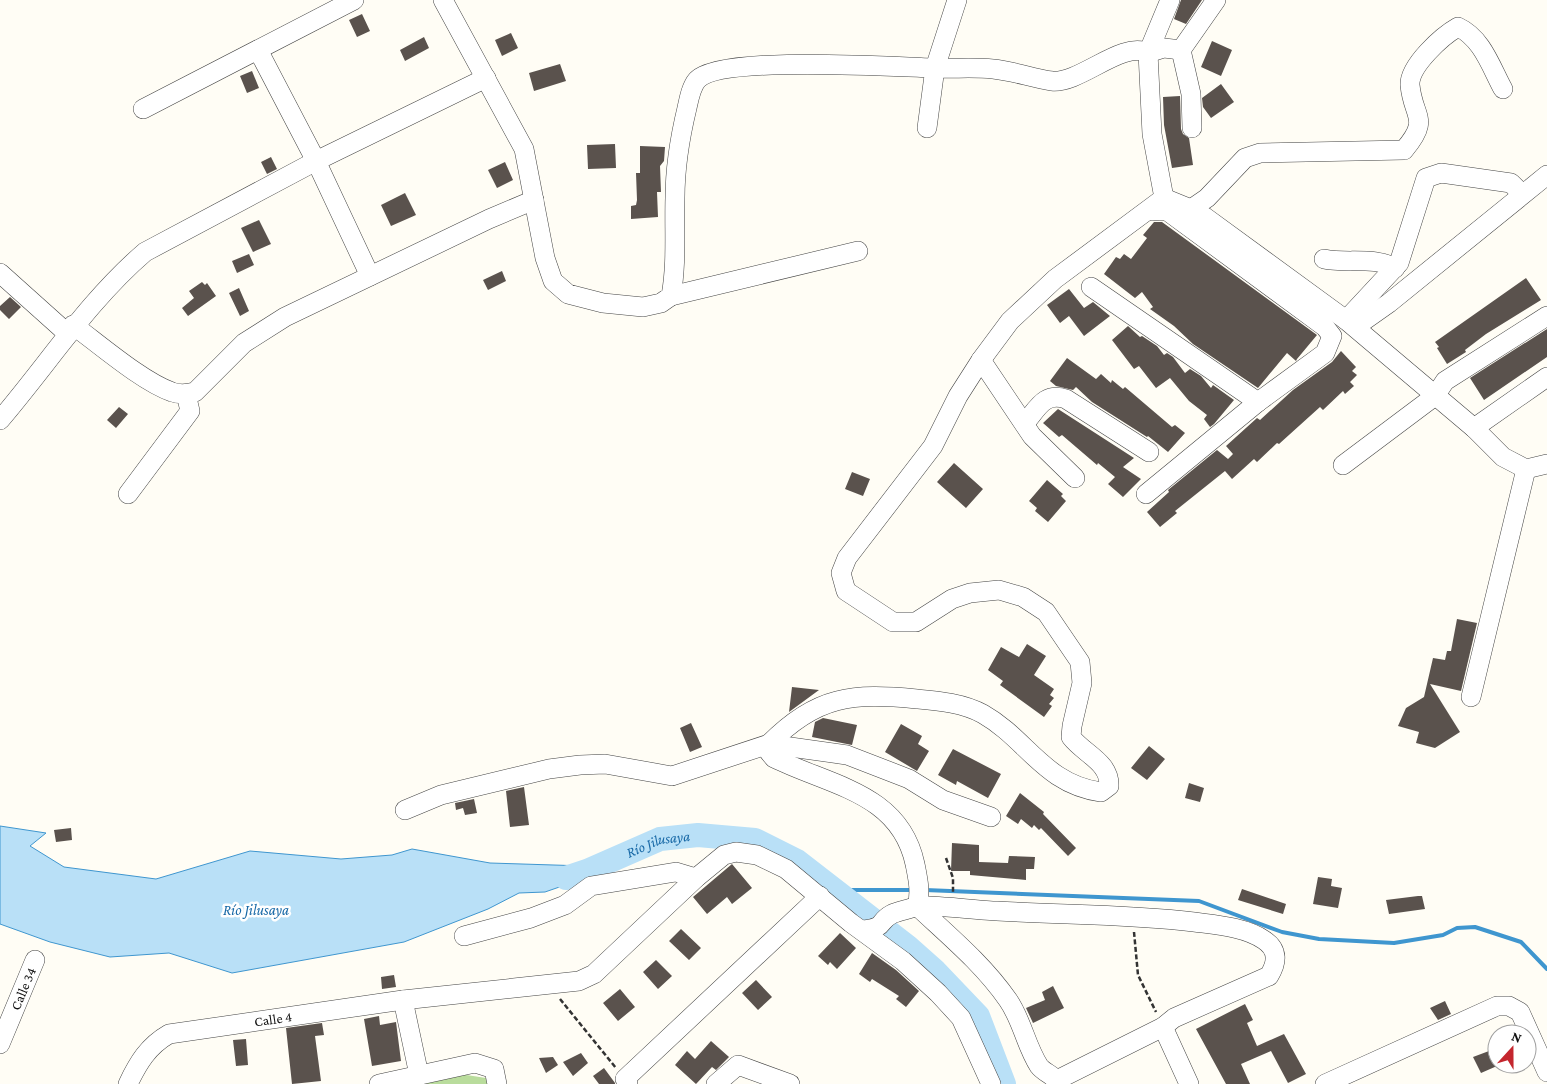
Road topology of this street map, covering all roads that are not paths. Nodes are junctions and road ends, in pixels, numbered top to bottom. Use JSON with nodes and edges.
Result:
{"nodes":[{"id":1,"x":354,"y":0,"type":"edge"},
{"id":2,"x":443,"y":0,"type":"edge"},
{"id":3,"x":957,"y":0,"type":"edge"},
{"id":4,"x":1170,"y":0,"type":"edge"},
{"id":5,"x":1216,"y":0,"type":"edge"},
{"id":6,"x":258,"y":50,"type":"junction"},
{"id":7,"x":1181,"y":50,"type":"junction"},
{"id":8,"x":1148,"y":53,"type":"junction"},
{"id":9,"x":935,"y":68,"type":"junction"},
{"id":10,"x":486,"y":78,"type":"junction"},
{"id":11,"x":1503,"y":89,"type":"dead end"},
{"id":12,"x":143,"y":109,"type":"dead end"},
{"id":13,"x":927,"y":128,"type":"dead end"},
{"id":14,"x":1192,"y":128,"type":"dead end"},
{"id":15,"x":316,"y":161,"type":"junction"},
{"id":16,"x":1547,"y":174,"type":"edge"},
{"id":17,"x":1522,"y":194,"type":"junction"},
{"id":18,"x":1164,"y":198,"type":"junction"},
{"id":19,"x":534,"y":200,"type":"junction"},
{"id":20,"x":1190,"y":208,"type":"junction"},
{"id":21,"x":1148,"y":211,"type":"junction"},
{"id":22,"x":858,"y":251,"type":"dead end"},
{"id":23,"x":1324,"y":259,"type":"dead end"},
{"id":24,"x":1395,"y":268,"type":"junction"},
{"id":25,"x":0,"y":273,"type":"edge"},
{"id":26,"x":370,"y":276,"type":"junction"},
{"id":27,"x":1091,"y":287,"type":"dead end"},
{"id":28,"x":671,"y":296,"type":"junction"},
{"id":29,"x":1389,"y":303,"type":"junction"},
{"id":30,"x":1547,"y":316,"type":"edge"},
{"id":31,"x":1350,"y":323,"type":"junction"},
{"id":32,"x":71,"y":330,"type":"junction"},
{"id":33,"x":981,"y":360,"type":"junction"},
{"id":34,"x":1547,"y":378,"type":"edge"},
{"id":35,"x":186,"y":394,"type":"junction"},
{"id":36,"x":1435,"y":396,"type":"junction"},
{"id":37,"x":1258,"y":402,"type":"junction"},
{"id":38,"x":0,"y":420,"type":"edge"},
{"id":39,"x":1025,"y":423,"type":"junction"},
{"id":40,"x":1474,"y":428,"type":"junction"},
{"id":41,"x":1150,"y":452,"type":"dead end"},
{"id":42,"x":1547,"y":464,"type":"edge"},
{"id":43,"x":1343,"y":465,"type":"dead end"},
{"id":44,"x":1526,"y":469,"type":"junction"},
{"id":45,"x":1076,"y":478,"type":"dead end"},
{"id":46,"x":128,"y":494,"type":"dead end"},
{"id":47,"x":1146,"y":494,"type":"dead end"},
{"id":48,"x":1471,"y":697,"type":"dead end"},
{"id":49,"x":769,"y":744,"type":"junction"},
{"id":50,"x":405,"y":810,"type":"dead end"},
{"id":51,"x":991,"y":817,"type":"dead end"},
{"id":52,"x":696,"y":878,"type":"junction"},
{"id":53,"x":918,"y":895,"type":"junction"},
{"id":54,"x":820,"y":896,"type":"junction"},
{"id":55,"x":877,"y":926,"type":"junction"},
{"id":56,"x":464,"y":936,"type":"dead end"},
{"id":57,"x":34,"y":960,"type":"dead end"},
{"id":58,"x":404,"y":1000,"type":"junction"},
{"id":59,"x":1163,"y":1027,"type":"junction"},
{"id":60,"x":0,"y":1044,"type":"edge"},
{"id":61,"x":1547,"y":1072,"type":"edge"},
{"id":62,"x":419,"y":1075,"type":"junction"},
{"id":63,"x":626,"y":1082,"type":"edge"},
{"id":64,"x":1058,"y":1082,"type":"edge"},
{"id":65,"x":128,"y":1084,"type":"edge"},
{"id":66,"x":379,"y":1084,"type":"edge"},
{"id":67,"x":497,"y":1084,"type":"edge"},
{"id":68,"x":716,"y":1084,"type":"edge"},
{"id":69,"x":790,"y":1084,"type":"edge"},
{"id":70,"x":991,"y":1084,"type":"edge"},
{"id":71,"x":1189,"y":1084,"type":"edge"},
{"id":72,"x":1325,"y":1084,"type":"edge"}],
"edges":[{"from":1,"to":6,"type":"street"},
{"from":2,"to":10,"type":"street"},
{"from":3,"to":9,"type":"street"},
{"from":4,"to":8,"type":"street"},
{"from":5,"to":7,"type":"street"},
{"from":6,"to":12,"type":"street"},
{"from":6,"to":15,"type":"street"},
{"from":7,"to":8,"type":"street"},
{"from":7,"to":14,"type":"street"},
{"from":8,"to":9,"type":"street"},
{"from":8,"to":18,"type":"street"},
{"from":9,"to":13,"type":"street"},
{"from":9,"to":28,"type":"street"},
{"from":10,"to":15,"type":"street"},
{"from":10,"to":19,"type":"street"},
{"from":11,"to":20,"type":"street"},
{"from":15,"to":26,"type":"street"},
{"from":15,"to":32,"type":"street"},
{"from":16,"to":17,"type":"street"},
{"from":17,"to":24,"type":"street"},
{"from":17,"to":29,"type":"street"},
{"from":18,"to":20,"type":"street"},
{"from":18,"to":21,"type":"street"},
{"from":19,"to":26,"type":"street"},
{"from":19,"to":28,"type":"street"},
{"from":20,"to":31,"type":"street"},
{"from":21,"to":33,"type":"street"},
{"from":21,"to":37,"type":"street"},
{"from":22,"to":28,"type":"street"},
{"from":23,"to":24,"type":"street"},
{"from":24,"to":29,"type":"street"},
{"from":24,"to":31,"type":"street"},
{"from":25,"to":32,"type":"street"},
{"from":26,"to":35,"type":"street"},
{"from":27,"to":37,"type":"street"},
{"from":29,"to":31,"type":"street"},
{"from":30,"to":36,"type":"street"},
{"from":31,"to":36,"type":"street"},
{"from":32,"to":35,"type":"street"},
{"from":32,"to":38,"type":"street"},
{"from":33,"to":39,"type":"street"},
{"from":33,"to":49,"type":"street"},
{"from":34,"to":40,"type":"street"},
{"from":35,"to":46,"type":"street"},
{"from":36,"to":40,"type":"street"},
{"from":36,"to":43,"type":"street"},
{"from":37,"to":47,"type":"street"},
{"from":39,"to":41,"type":"street"},
{"from":39,"to":45,"type":"street"},
{"from":40,"to":44,"type":"street"},
{"from":42,"to":44,"type":"street"},
{"from":44,"to":48,"type":"street"},
{"from":49,"to":50,"type":"street"},
{"from":49,"to":51,"type":"street"},
{"from":49,"to":53,"type":"street"},
{"from":52,"to":54,"type":"street","name":"Calle 4"},
{"from":52,"to":56,"type":"street"},
{"from":52,"to":58,"type":"street","name":"Calle 4"},
{"from":53,"to":55,"type":"street"},
{"from":53,"to":59,"type":"street"},
{"from":53,"to":64,"type":"street"},
{"from":54,"to":55,"type":"street","name":"Calle 4"},
{"from":54,"to":63,"type":"street"},
{"from":55,"to":70,"type":"street","name":"Calle 4"},
{"from":57,"to":60,"type":"street","name":"Calle 34"},
{"from":58,"to":62,"type":"street"},
{"from":58,"to":65,"type":"street","name":"Calle 4"},
{"from":59,"to":64,"type":"street"},
{"from":59,"to":71,"type":"street"},
{"from":61,"to":72,"type":"street"},
{"from":62,"to":66,"type":"street"},
{"from":62,"to":67,"type":"street"},
{"from":68,"to":69,"type":"street"}]}
